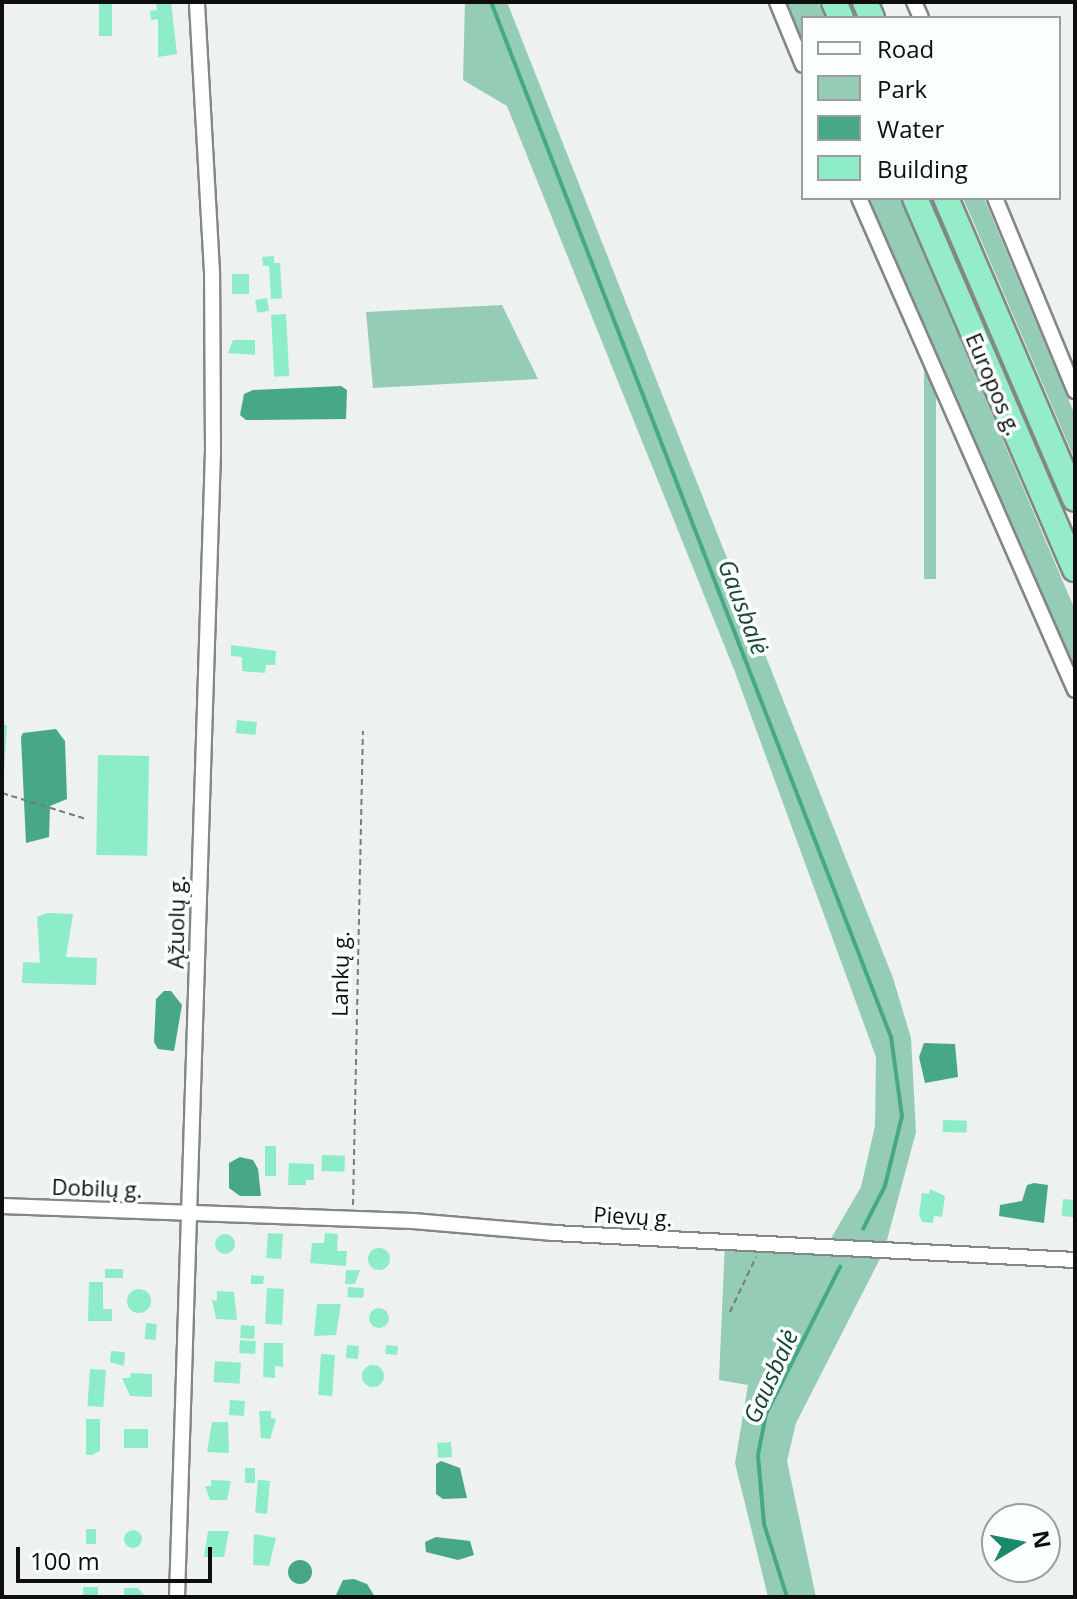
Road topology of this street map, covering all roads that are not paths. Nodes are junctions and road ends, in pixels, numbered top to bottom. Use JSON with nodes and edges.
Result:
{"nodes":[{"id":1,"x":197,"y":2,"type":"edge"},
{"id":2,"x":777,"y":2,"type":"edge"},
{"id":3,"x":801,"y":60,"type":"edge"},
{"id":4,"x":860,"y":200,"type":"edge"},
{"id":5,"x":916,"y":200,"type":"edge"},
{"id":6,"x":947,"y":200,"type":"edge"},
{"id":7,"x":996,"y":200,"type":"edge"},
{"id":8,"x":1075,"y":391,"type":"edge"},
{"id":9,"x":1075,"y":499,"type":"edge"},
{"id":10,"x":1075,"y":569,"type":"edge"},
{"id":11,"x":1075,"y":690,"type":"edge"},
{"id":12,"x":2,"y":1206,"type":"edge"},
{"id":13,"x":189,"y":1214,"type":"junction"},
{"id":14,"x":1075,"y":1260,"type":"edge"},
{"id":15,"x":177,"y":1597,"type":"edge"}],
"edges":[{"from":1,"to":13,"type":"street","name":"Ąžuolų g."},
{"from":2,"to":3,"type":"street"},
{"from":4,"to":11,"type":"street"},
{"from":5,"to":10,"type":"highway","name":"Europos g."},
{"from":6,"to":9,"type":"highway","name":"Europos g."},
{"from":7,"to":8,"type":"street"},
{"from":12,"to":13,"type":"street","name":"Dobilų g."},
{"from":13,"to":14,"type":"street","name":"Pievų g."},
{"from":13,"to":15,"type":"street","name":"Ąžuolų g."}]}
